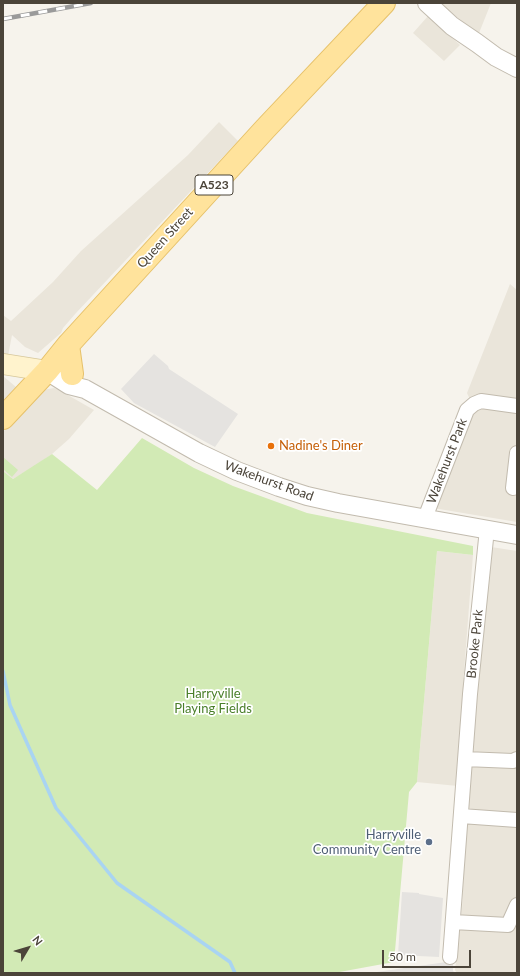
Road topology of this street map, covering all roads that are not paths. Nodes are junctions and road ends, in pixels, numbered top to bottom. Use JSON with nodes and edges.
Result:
{"nodes":[{"id":1,"x":384,"y":3,"type":"edge"},
{"id":2,"x":427,"y":3,"type":"edge"},
{"id":3,"x":517,"y":68,"type":"edge"},
{"id":4,"x":68,"y":344,"type":"junction"},
{"id":5,"x":3,"y":364,"type":"edge"},
{"id":6,"x":47,"y":371,"type":"junction"},
{"id":7,"x":79,"y":382,"type":"junction"},
{"id":8,"x":517,"y":406,"type":"edge"},
{"id":9,"x":3,"y":418,"type":"edge"},
{"id":10,"x":517,"y":453,"type":"edge"},
{"id":11,"x":513,"y":488,"type":"dead end"},
{"id":12,"x":425,"y":518,"type":"junction"},
{"id":13,"x":487,"y":529,"type":"junction"},
{"id":14,"x":517,"y":535,"type":"edge"},
{"id":15,"x":466,"y":759,"type":"junction"},
{"id":16,"x":517,"y":759,"type":"edge"},
{"id":17,"x":461,"y":816,"type":"junction"},
{"id":18,"x":517,"y":820,"type":"edge"},
{"id":19,"x":517,"y":905,"type":"edge"},
{"id":20,"x":453,"y":922,"type":"junction"},
{"id":21,"x":450,"y":957,"type":"dead end"}],
"edges":[{"from":1,"to":4,"type":"main road","name":"Queen Street","number":"A523"},
{"from":2,"to":3,"type":"street"},
{"from":4,"to":6,"type":"main road","name":"Queen Street","number":"A523"},
{"from":4,"to":7,"type":"main road"},
{"from":5,"to":6,"type":"main road"},
{"from":6,"to":7,"type":"street","name":"Wakehurst Road"},
{"from":6,"to":9,"type":"main road","number":"A523"},
{"from":7,"to":12,"type":"street","name":"Wakehurst Road"},
{"from":8,"to":12,"type":"street","name":"Wakehurst Park"},
{"from":10,"to":11,"type":"street"},
{"from":12,"to":13,"type":"street","name":"Wakehurst Road"},
{"from":13,"to":14,"type":"street","name":"Wakehurst Road"},
{"from":13,"to":15,"type":"street","name":"Brooke Park"},
{"from":15,"to":16,"type":"street"},
{"from":15,"to":17,"type":"street","name":"Brooke Park"},
{"from":17,"to":18,"type":"street"},
{"from":17,"to":20,"type":"street","name":"Brooke Park"},
{"from":19,"to":20,"type":"street"},
{"from":20,"to":21,"type":"street","name":"Brooke Park"}]}
